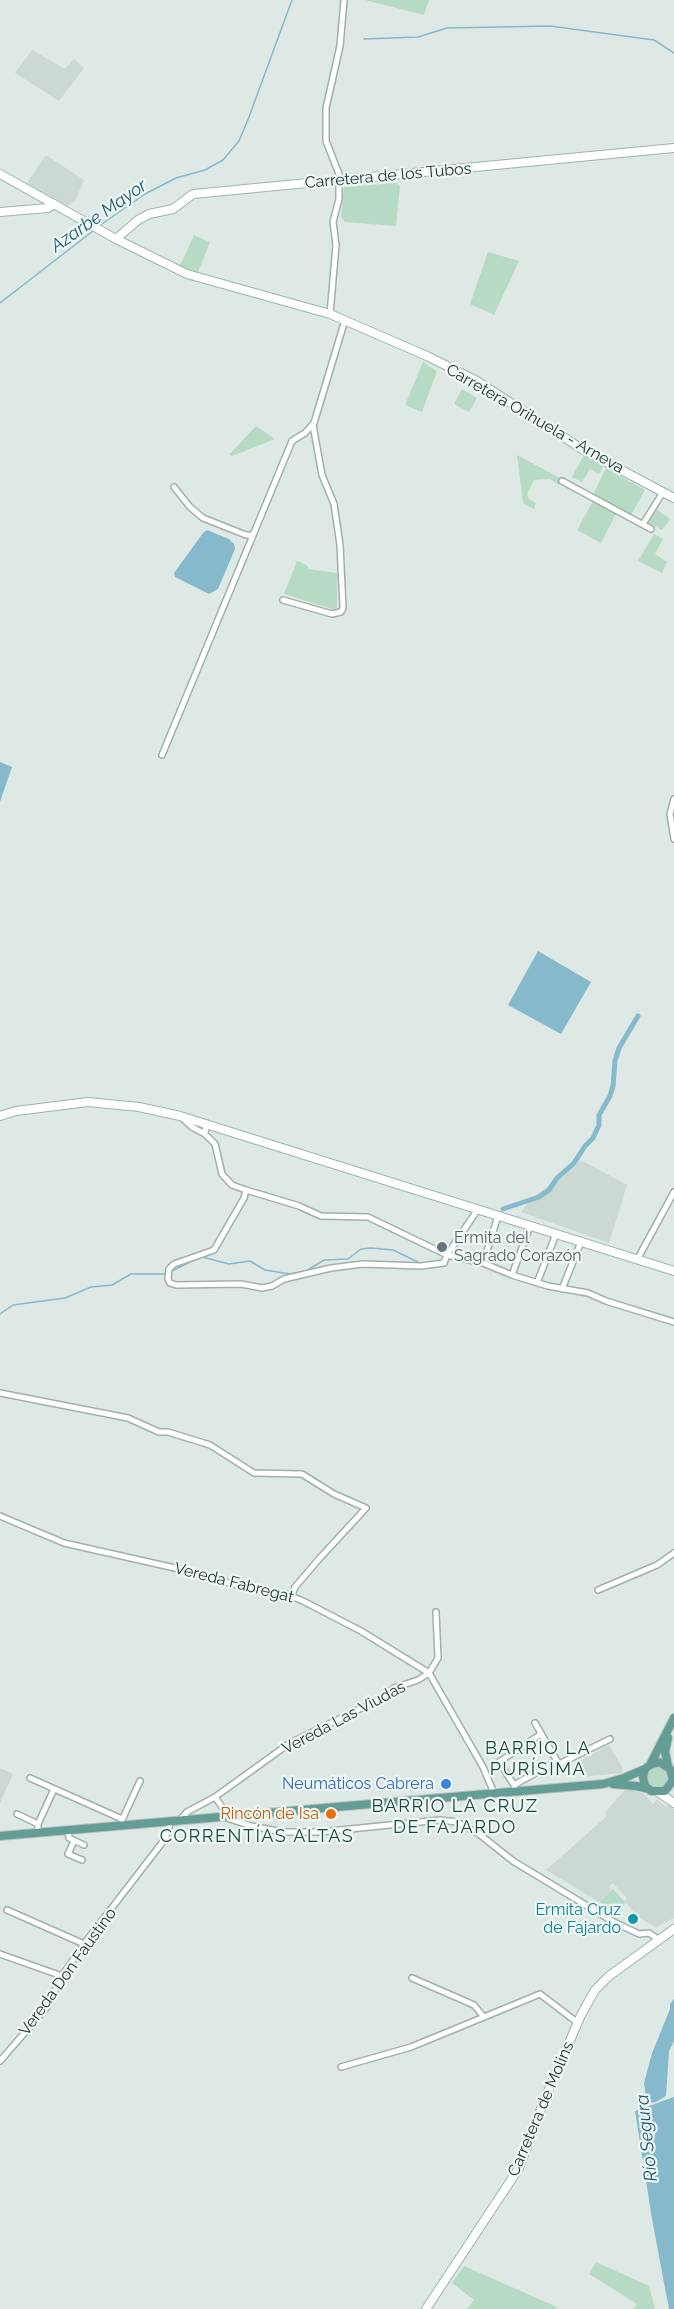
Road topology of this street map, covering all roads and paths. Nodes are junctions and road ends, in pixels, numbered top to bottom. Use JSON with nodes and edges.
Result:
{"nodes":[{"id":1,"x":344,"y":0,"type":"edge"},
{"id":2,"x":674,"y":148,"type":"edge"},
{"id":3,"x":0,"y":174,"type":"edge"},
{"id":4,"x":339,"y":181,"type":"junction"},
{"id":5,"x":54,"y":204,"type":"junction"},
{"id":6,"x":0,"y":212,"type":"edge"},
{"id":7,"x":116,"y":239,"type":"junction"},
{"id":8,"x":330,"y":315,"type":"junction"},
{"id":9,"x":345,"y":320,"type":"junction"},
{"id":10,"x":313,"y":425,"type":"junction"},
{"id":11,"x":562,"y":481,"type":"dead end"},
{"id":12,"x":174,"y":487,"type":"dead end"},
{"id":13,"x":663,"y":492,"type":"junction"},
{"id":14,"x":674,"y":498,"type":"edge"},
{"id":15,"x":643,"y":524,"type":"junction"},
{"id":16,"x":651,"y":529,"type":"dead end"},
{"id":17,"x":253,"y":534,"type":"junction"},
{"id":18,"x":283,"y":600,"type":"dead end"},
{"id":19,"x":162,"y":755,"type":"dead end"},
{"id":20,"x":674,"y":799,"type":"edge"},
{"id":21,"x":674,"y":838,"type":"edge"},
{"id":22,"x":0,"y":1116,"type":"edge"},
{"id":23,"x":180,"y":1116,"type":"junction"},
{"id":24,"x":206,"y":1123,"type":"junction"},
{"id":25,"x":205,"y":1134,"type":"junction"},
{"id":26,"x":246,"y":1190,"type":"junction"},
{"id":27,"x":674,"y":1192,"type":"edge"},
{"id":28,"x":478,"y":1209,"type":"junction"},
{"id":29,"x":498,"y":1216,"type":"junction"},
{"id":30,"x":530,"y":1226,"type":"junction"},
{"id":31,"x":556,"y":1234,"type":"junction"},
{"id":32,"x":581,"y":1242,"type":"junction"},
{"id":33,"x":447,"y":1255,"type":"junction"},
{"id":34,"x":637,"y":1260,"type":"junction"},
{"id":35,"x":483,"y":1263,"type":"junction"},
{"id":36,"x":674,"y":1271,"type":"edge"},
{"id":37,"x":512,"y":1275,"type":"junction"},
{"id":38,"x":537,"y":1283,"type":"junction"},
{"id":39,"x":562,"y":1289,"type":"junction"},
{"id":40,"x":674,"y":1322,"type":"edge"},
{"id":41,"x":0,"y":1393,"type":"edge"},
{"id":42,"x":0,"y":1516,"type":"edge"},
{"id":43,"x":674,"y":1553,"type":"edge"},
{"id":44,"x":598,"y":1590,"type":"dead end"},
{"id":45,"x":291,"y":1597,"type":"junction"},
{"id":46,"x":436,"y":1612,"type":"dead end"},
{"id":47,"x":429,"y":1673,"type":"junction"},
{"id":48,"x":674,"y":1720,"type":"edge"},
{"id":49,"x":535,"y":1723,"type":"dead end"},
{"id":50,"x":541,"y":1734,"type":"junction"},
{"id":51,"x":610,"y":1739,"type":"dead end"},
{"id":52,"x":557,"y":1761,"type":"junction"},
{"id":53,"x":648,"y":1767,"type":"junction"},
{"id":54,"x":672,"y":1769,"type":"edge"},
{"id":55,"x":30,"y":1778,"type":"dead end"},
{"id":56,"x":140,"y":1781,"type":"dead end"},
{"id":57,"x":603,"y":1784,"type":"junction"},
{"id":58,"x":672,"y":1784,"type":"edge"},
{"id":59,"x":515,"y":1788,"type":"junction"},
{"id":60,"x":54,"y":1789,"type":"junction"},
{"id":61,"x":653,"y":1791,"type":"junction"},
{"id":62,"x":494,"y":1793,"type":"junction"},
{"id":63,"x":215,"y":1797,"type":"junction"},
{"id":64,"x":674,"y":1803,"type":"edge"},
{"id":65,"x":16,"y":1814,"type":"dead end"},
{"id":66,"x":227,"y":1817,"type":"junction"},
{"id":67,"x":175,"y":1821,"type":"junction"},
{"id":68,"x":121,"y":1822,"type":"junction"},
{"id":69,"x":38,"y":1828,"type":"junction"},
{"id":70,"x":68,"y":1830,"type":"junction"},
{"id":71,"x":0,"y":1836,"type":"edge"},
{"id":72,"x":74,"y":1841,"type":"junction"},
{"id":73,"x":84,"y":1845,"type":"dead end"},
{"id":74,"x":82,"y":1860,"type":"dead end"},
{"id":75,"x":7,"y":1910,"type":"dead end"},
{"id":76,"x":674,"y":1929,"type":"edge"},
{"id":77,"x":659,"y":1940,"type":"junction"},
{"id":78,"x":84,"y":1944,"type":"junction"},
{"id":79,"x":0,"y":1954,"type":"edge"},
{"id":80,"x":62,"y":1976,"type":"junction"},
{"id":81,"x":412,"y":1978,"type":"dead end"},
{"id":82,"x":483,"y":2016,"type":"junction"},
{"id":83,"x":578,"y":2023,"type":"junction"},
{"id":84,"x":0,"y":2061,"type":"edge"},
{"id":85,"x":340,"y":2067,"type":"dead end"},
{"id":86,"x":426,"y":2309,"type":"edge"}],
"edges":[{"from":1,"to":4,"type":"street"},
{"from":2,"to":4,"type":"main road","name":"Carretera de los Tubos"},
{"from":3,"to":5,"type":"main road","name":"Carretera Orihuela - Arneva"},
{"from":4,"to":7,"type":"main road","name":"Carretera de los Tubos"},
{"from":4,"to":8,"type":"street"},
{"from":5,"to":6,"type":"main road"},
{"from":5,"to":7,"type":"main road","name":"Carretera Orihuela - Arneva"},
{"from":7,"to":8,"type":"main road","name":"Carretera Orihuela - Arneva"},
{"from":8,"to":9,"type":"main road","name":"Carretera Orihuela - Arneva"},
{"from":9,"to":10,"type":"street"},
{"from":9,"to":13,"type":"main road","name":"Carretera Orihuela - Arneva"},
{"from":10,"to":17,"type":"street"},
{"from":10,"to":18,"type":"street"},
{"from":11,"to":15,"type":"street"},
{"from":12,"to":17,"type":"street"},
{"from":13,"to":14,"type":"main road","name":"Carretera Orihuela - Arneva"},
{"from":13,"to":15,"type":"street"},
{"from":15,"to":16,"type":"street"},
{"from":17,"to":19,"type":"street"},
{"from":20,"to":21,"type":"street"},
{"from":22,"to":23,"type":"main road"},
{"from":23,"to":24,"type":"main road"},
{"from":23,"to":25,"type":"street"},
{"from":24,"to":25,"type":"street"},
{"from":24,"to":28,"type":"main road"},
{"from":25,"to":26,"type":"street"},
{"from":26,"to":33,"type":"street"},
{"from":26,"to":33,"type":"street"},
{"from":27,"to":34,"type":"street"},
{"from":28,"to":29,"type":"main road"},
{"from":28,"to":33,"type":"street"},
{"from":29,"to":30,"type":"main road"},
{"from":29,"to":35,"type":"street"},
{"from":30,"to":31,"type":"main road"},
{"from":30,"to":37,"type":"street"},
{"from":31,"to":32,"type":"main road"},
{"from":31,"to":38,"type":"street"},
{"from":32,"to":34,"type":"main road"},
{"from":32,"to":39,"type":"street"},
{"from":33,"to":35,"type":"street"},
{"from":34,"to":36,"type":"main road"},
{"from":35,"to":37,"type":"street"},
{"from":37,"to":38,"type":"street"},
{"from":38,"to":39,"type":"street"},
{"from":39,"to":40,"type":"street"},
{"from":41,"to":45,"type":"street"},
{"from":42,"to":45,"type":"street","name":"Vereda Fabregat"},
{"from":43,"to":44,"type":"street"},
{"from":45,"to":47,"type":"street","name":"Vereda Fabregat"},
{"from":46,"to":47,"type":"street"},
{"from":47,"to":62,"type":"street","name":"Vereda Fabregat"},
{"from":47,"to":63,"type":"street","name":"Vereda Las Viudas"},
{"from":48,"to":53,"type":"main road"},
{"from":48,"to":54,"type":"main road"},
{"from":49,"to":50,"type":"street"},
{"from":50,"to":52,"type":"street"},
{"from":50,"to":59,"type":"street"},
{"from":51,"to":52,"type":"street"},
{"from":52,"to":59,"type":"street"},
{"from":53,"to":54,"type":"main road"},
{"from":53,"to":57,"type":"main road"},
{"from":53,"to":61,"type":"main road"},
{"from":54,"to":58,"type":"main road"},
{"from":55,"to":60,"type":"street"},
{"from":56,"to":68,"type":"street"},
{"from":57,"to":59,"type":"main road"},
{"from":57,"to":61,"type":"main road"},
{"from":58,"to":61,"type":"main road"},
{"from":58,"to":64,"type":"main road"},
{"from":59,"to":62,"type":"main road"},
{"from":60,"to":68,"type":"street"},
{"from":60,"to":69,"type":"street"},
{"from":61,"to":64,"type":"main road"},
{"from":62,"to":66,"type":"main road"},
{"from":63,"to":66,"type":"street"},
{"from":63,"to":67,"type":"street","name":"Vereda Las Viudas"},
{"from":65,"to":69,"type":"street"},
{"from":66,"to":67,"type":"main road"},
{"from":66,"to":77,"type":"street"},
{"from":67,"to":68,"type":"main road"},
{"from":67,"to":78,"type":"street","name":"Vereda Don Faustino"},
{"from":68,"to":70,"type":"main road"},
{"from":69,"to":70,"type":"main road"},
{"from":69,"to":71,"type":"main road"},
{"from":70,"to":72,"type":"street"},
{"from":72,"to":73,"type":"street"},
{"from":72,"to":74,"type":"street"},
{"from":75,"to":78,"type":"street"},
{"from":76,"to":77,"type":"main road","name":"Carretera de Molins"},
{"from":77,"to":83,"type":"main road","name":"Carretera de Molins"},
{"from":78,"to":80,"type":"street","name":"Vereda Don Faustino"},
{"from":79,"to":80,"type":"street"},
{"from":80,"to":84,"type":"street","name":"Vereda Don Faustino"},
{"from":81,"to":82,"type":"street"},
{"from":82,"to":83,"type":"street"},
{"from":82,"to":85,"type":"street"},
{"from":83,"to":86,"type":"main road","name":"Carretera de Molins"}]}
